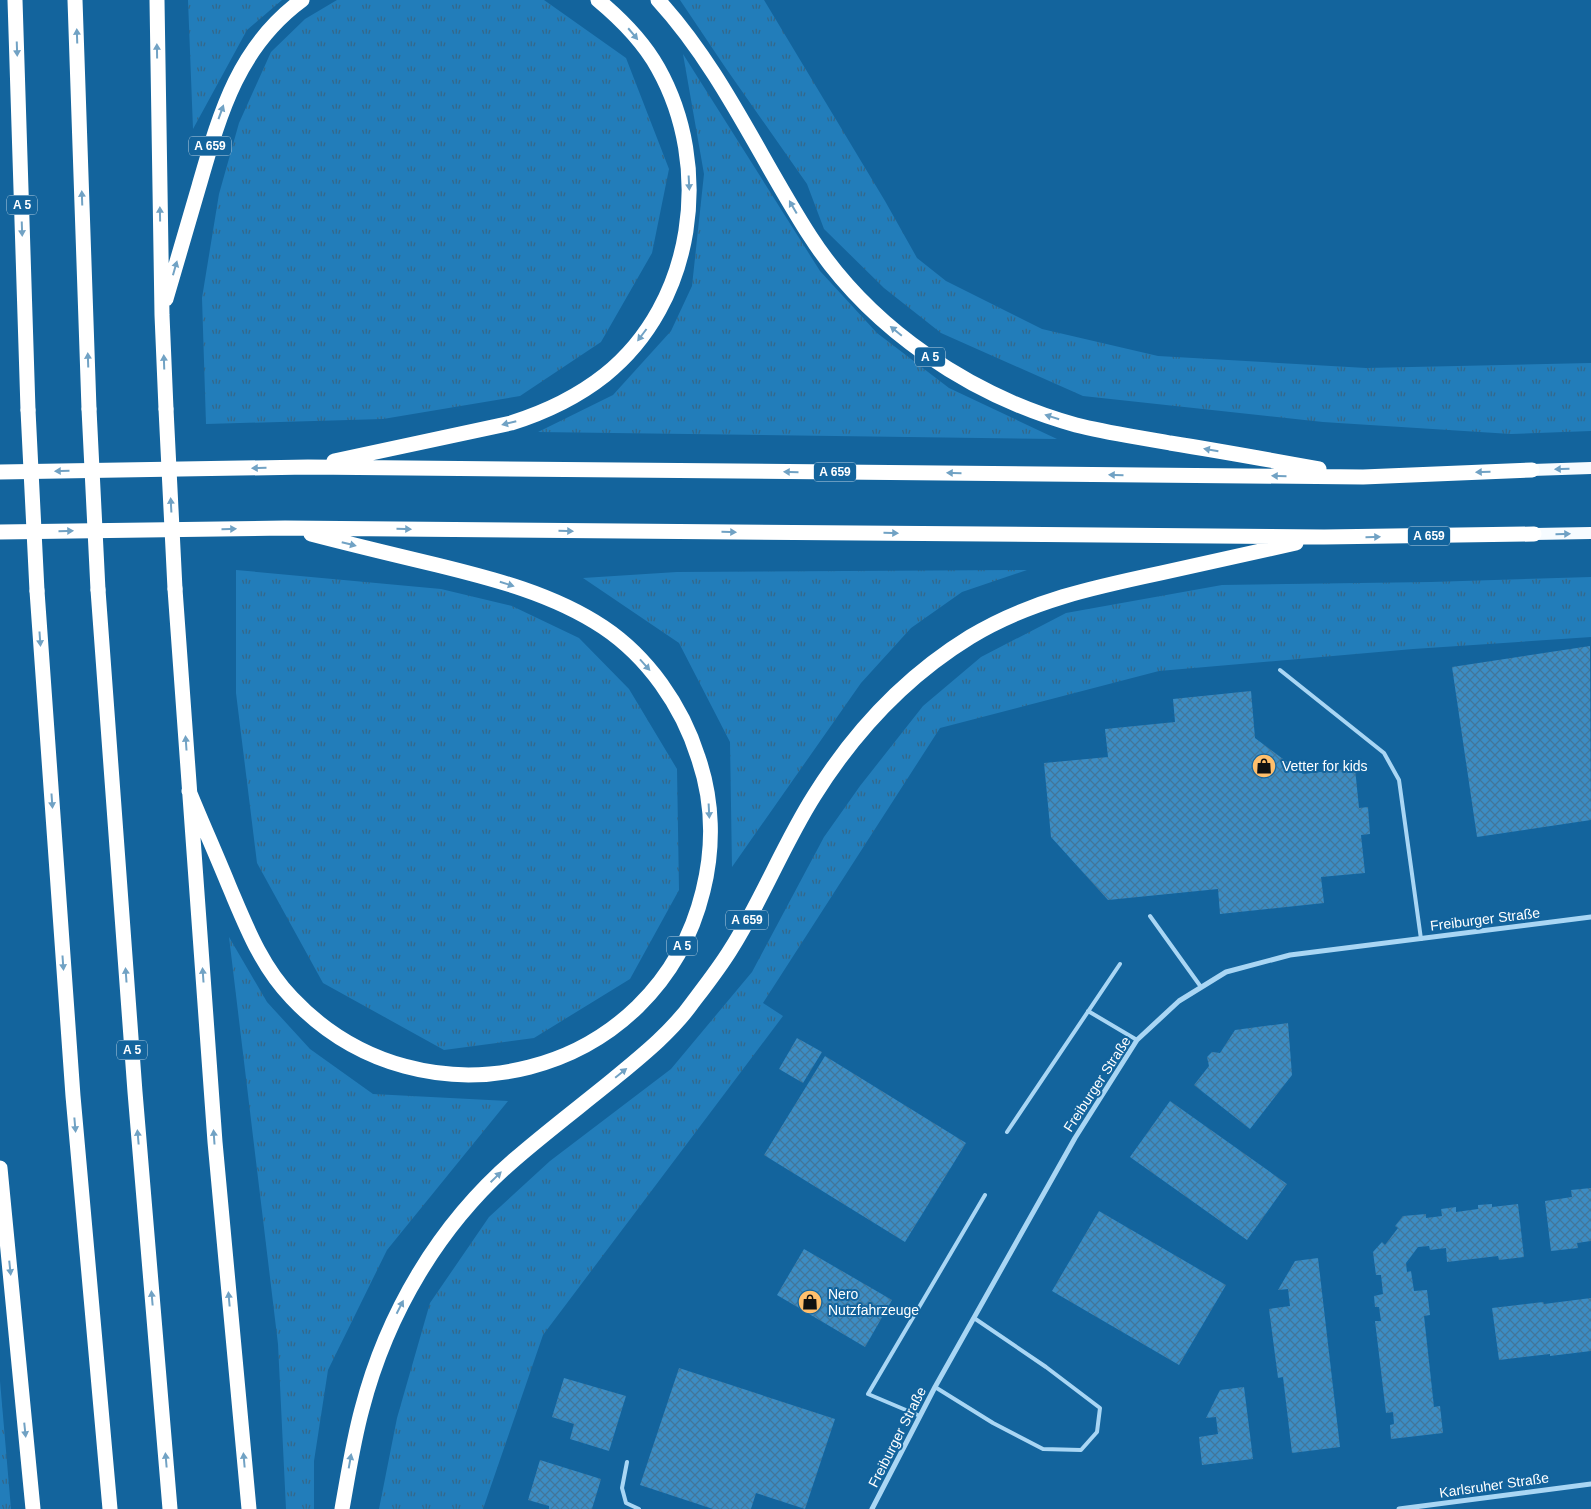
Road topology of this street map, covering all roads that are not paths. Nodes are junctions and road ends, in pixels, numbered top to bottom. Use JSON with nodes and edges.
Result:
{"nodes":[{"id":1,"x":15,"y":0,"type":"edge"},
{"id":2,"x":76,"y":0,"type":"edge"},
{"id":3,"x":156,"y":0,"type":"edge"},
{"id":4,"x":302,"y":0,"type":"edge"},
{"id":5,"x":598,"y":0,"type":"edge"},
{"id":6,"x":658,"y":0,"type":"edge"},
{"id":7,"x":162,"y":315,"type":"junction"},
{"id":8,"x":308,"y":467,"type":"junction"},
{"id":9,"x":1591,"y":468,"type":"edge"},
{"id":10,"x":1532,"y":470,"type":"joint"},
{"id":11,"x":0,"y":472,"type":"edge"},
{"id":12,"x":1363,"y":477,"type":"junction"},
{"id":13,"x":285,"y":528,"type":"junction"},
{"id":14,"x":0,"y":532,"type":"edge"},
{"id":15,"x":1591,"y":533,"type":"edge"},
{"id":16,"x":1534,"y":534,"type":"joint"},
{"id":17,"x":1324,"y":537,"type":"junction"},
{"id":18,"x":1280,"y":670,"type":"dead end"},
{"id":19,"x":189,"y":791,"type":"junction"},
{"id":20,"x":1150,"y":916,"type":"dead end"},
{"id":21,"x":1591,"y":917,"type":"edge"},
{"id":22,"x":1421,"y":939,"type":"junction"},
{"id":23,"x":1120,"y":964,"type":"dead end"},
{"id":24,"x":1201,"y":987,"type":"junction"},
{"id":25,"x":1088,"y":1012,"type":"junction"},
{"id":26,"x":1137,"y":1040,"type":"junction"},
{"id":27,"x":1007,"y":1132,"type":"dead end"},
{"id":28,"x":0,"y":1168,"type":"edge"},
{"id":29,"x":986,"y":1194,"type":"dead end"},
{"id":30,"x":974,"y":1318,"type":"junction"},
{"id":31,"x":935,"y":1387,"type":"junction"},
{"id":32,"x":920,"y":1416,"type":"junction"},
{"id":33,"x":627,"y":1462,"type":"dead end"},
{"id":34,"x":1591,"y":1484,"type":"edge"},
{"id":35,"x":33,"y":1509,"type":"edge"},
{"id":36,"x":110,"y":1509,"type":"edge"},
{"id":37,"x":170,"y":1509,"type":"edge"},
{"id":38,"x":249,"y":1509,"type":"edge"},
{"id":39,"x":342,"y":1509,"type":"edge"},
{"id":40,"x":639,"y":1509,"type":"edge"},
{"id":41,"x":872,"y":1509,"type":"edge"},
{"id":42,"x":1400,"y":1509,"type":"edge"}],
"edges":[{"from":1,"to":36,"type":"highway","number":"A 5","one_way":true,"bridge":true},
{"from":37,"to":2,"type":"highway","number":"A 5","one_way":true,"bridge":true},
{"from":7,"to":3,"type":"highway","one_way":true},
{"from":7,"to":4,"type":"highway","number":"A 659","one_way":true},
{"from":5,"to":8,"type":"highway","number":"A 659","one_way":true},
{"from":12,"to":6,"type":"highway","number":"A 5","one_way":true},
{"from":19,"to":7,"type":"highway","one_way":true,"bridge":true},
{"from":8,"to":11,"type":"highway","number":"A 659","one_way":true},
{"from":12,"to":8,"type":"highway","number":"A 659","one_way":true},
{"from":9,"to":10,"type":"main road","one_way":true},
{"from":10,"to":12,"type":"highway","number":"A 659","one_way":true},
{"from":14,"to":13,"type":"highway","number":"A 659","one_way":true},
{"from":13,"to":17,"type":"highway","number":"A 659","one_way":true},
{"from":13,"to":19,"type":"highway","number":"A 5","one_way":true},
{"from":16,"to":15,"type":"main road","one_way":true},
{"from":17,"to":16,"type":"highway","number":"A 659","one_way":true},
{"from":39,"to":17,"type":"highway","number":"A 659","one_way":true},
{"from":18,"to":22,"type":"lane"},
{"from":38,"to":19,"type":"highway","one_way":true},
{"from":20,"to":24,"type":"lane"},
{"from":21,"to":22,"type":"street","name":"Freiburger Straße"},
{"from":22,"to":24,"type":"street","name":"Freiburger Straße"},
{"from":23,"to":25,"type":"lane"},
{"from":24,"to":26,"type":"street","name":"Freiburger Straße"},
{"from":25,"to":26,"type":"lane"},
{"from":25,"to":27,"type":"lane"},
{"from":26,"to":30,"type":"street","name":"Freiburger Straße"},
{"from":28,"to":35,"type":"highway","one_way":true},
{"from":29,"to":32,"type":"lane"},
{"from":30,"to":31,"type":"street","name":"Freiburger Straße"},
{"from":30,"to":31,"type":"lane"},
{"from":31,"to":32,"type":"street","name":"Freiburger Straße"},
{"from":32,"to":41,"type":"street","name":"Freiburger Straße"},
{"from":33,"to":40,"type":"lane"},
{"from":34,"to":42,"type":"street","name":"Karlsruher Straße"}]}
